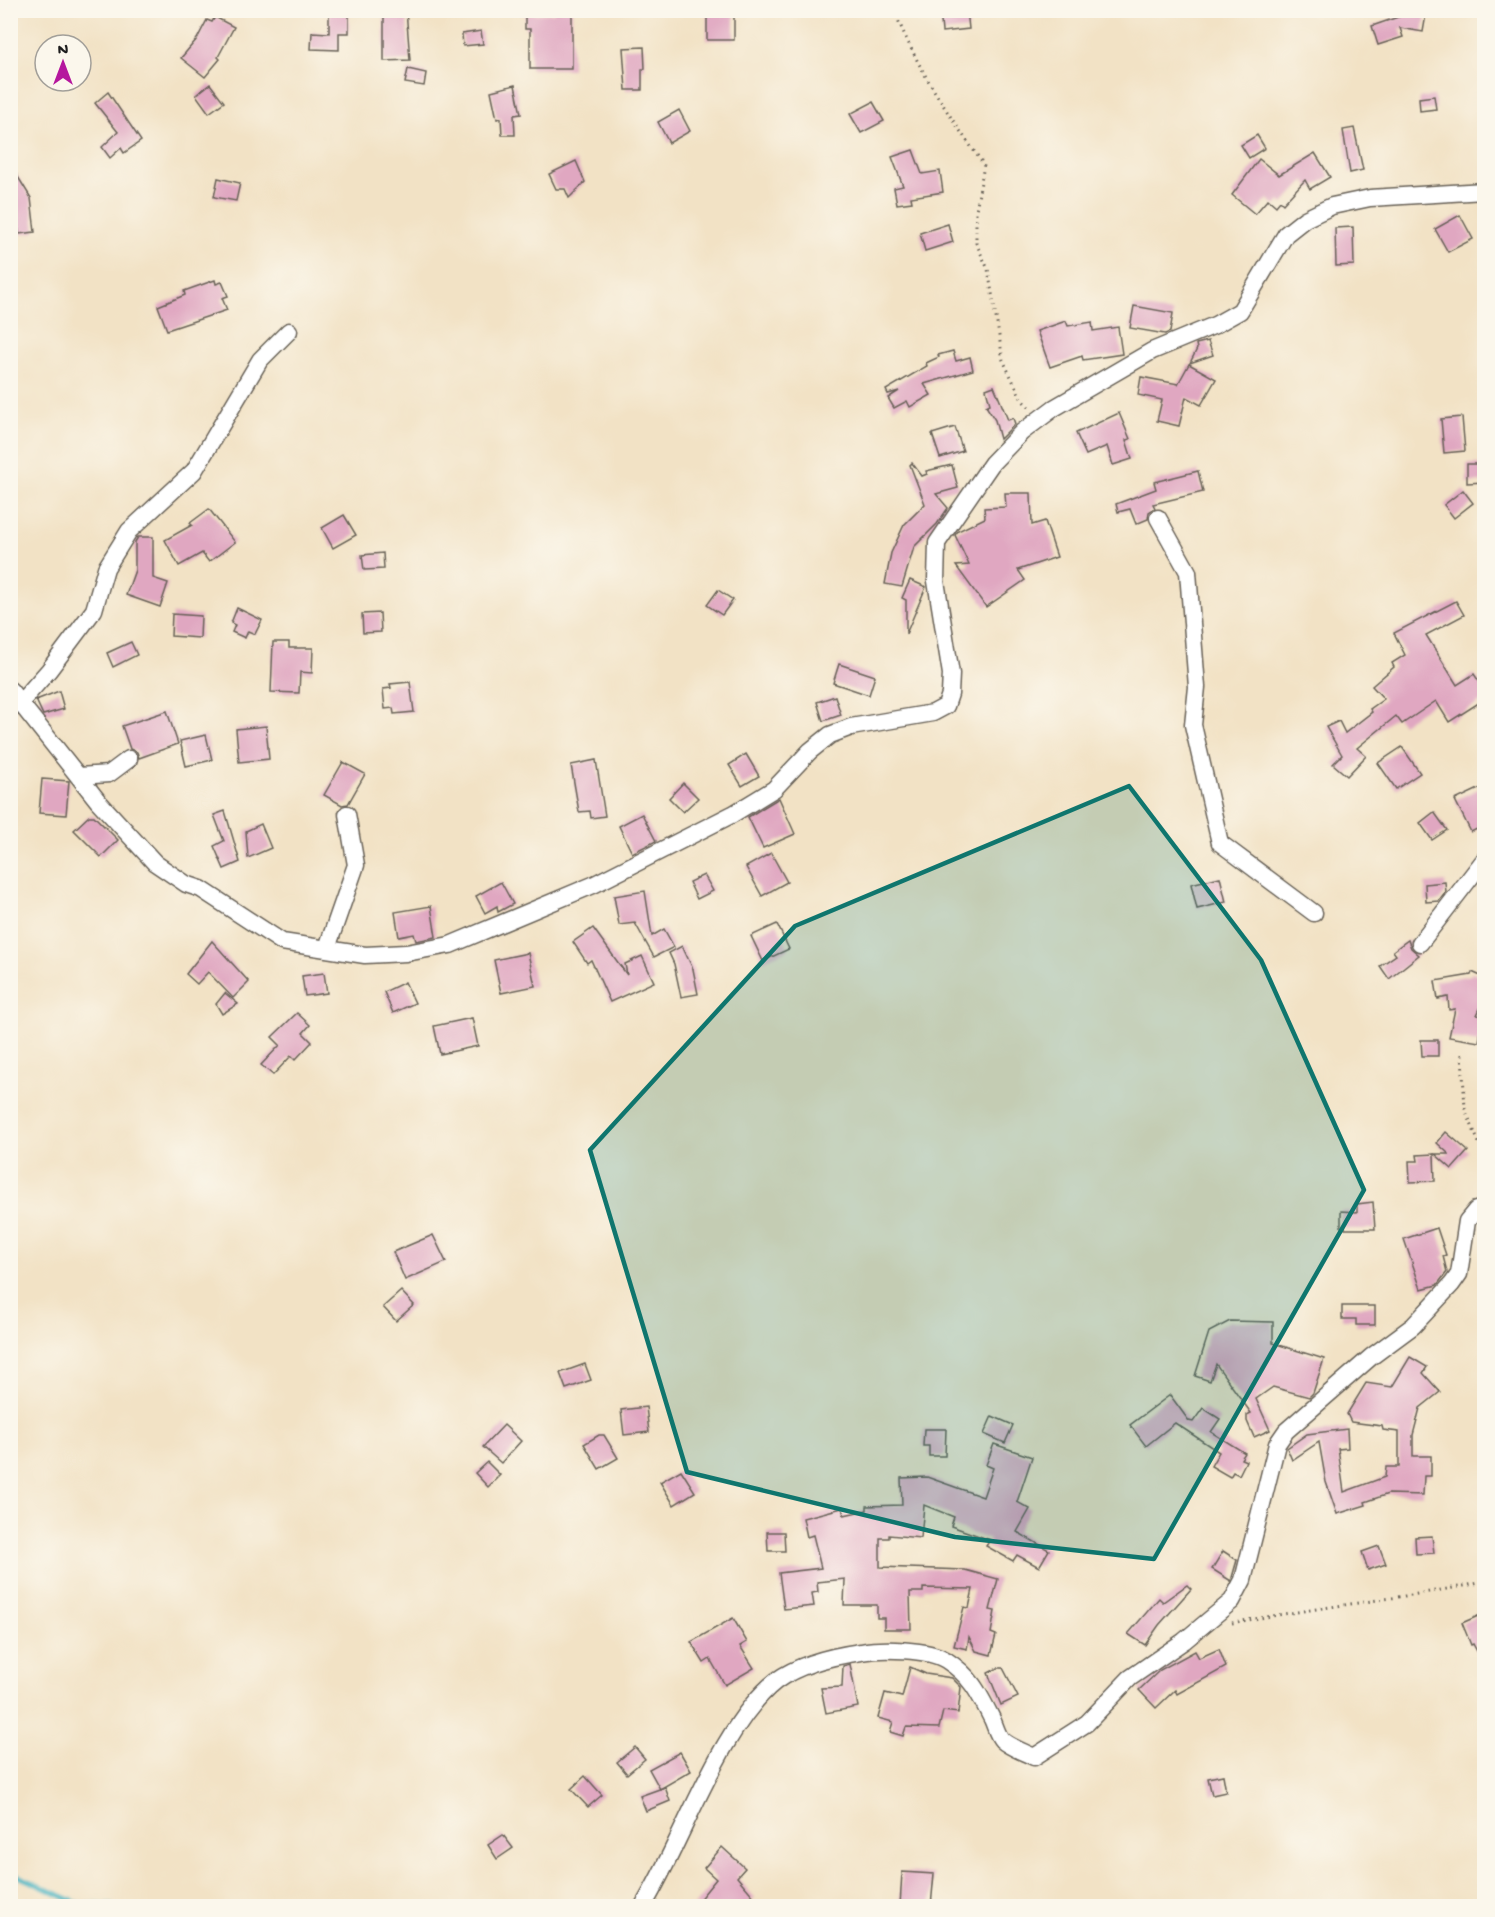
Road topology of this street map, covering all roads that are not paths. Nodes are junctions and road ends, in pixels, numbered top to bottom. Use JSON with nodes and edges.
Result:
{"nodes":[{"id":1,"x":1485,"y":191,"type":"edge"},
{"id":2,"x":289,"y":331,"type":"dead end"},
{"id":3,"x":1158,"y":518,"type":"dead end"},
{"id":4,"x":15,"y":697,"type":"edge"},
{"id":5,"x":129,"y":759,"type":"dead end"},
{"id":6,"x":79,"y":776,"type":"junction"},
{"id":7,"x":347,"y":814,"type":"dead end"},
{"id":8,"x":1485,"y":860,"type":"edge"},
{"id":9,"x":1314,"y":913,"type":"dead end"},
{"id":10,"x":1420,"y":943,"type":"dead end"},
{"id":11,"x":327,"y":948,"type":"junction"},
{"id":12,"x":1485,"y":1209,"type":"edge"},
{"id":13,"x":643,"y":1906,"type":"edge"}],
"edges":[{"from":1,"to":11,"type":"street"},
{"from":2,"to":4,"type":"street"},
{"from":3,"to":9,"type":"street"},
{"from":4,"to":6,"type":"street"},
{"from":5,"to":6,"type":"street"},
{"from":6,"to":11,"type":"street"},
{"from":7,"to":11,"type":"street"},
{"from":8,"to":10,"type":"street"},
{"from":12,"to":13,"type":"street"}]}
